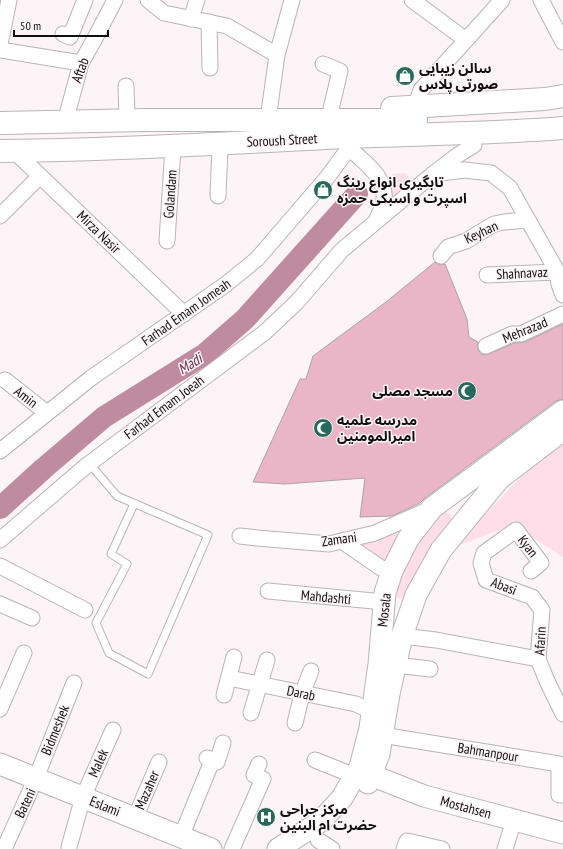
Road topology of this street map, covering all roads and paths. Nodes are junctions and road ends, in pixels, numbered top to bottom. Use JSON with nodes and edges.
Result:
{"nodes":[{"id":1,"x":9,"y":0,"type":"edge"},
{"id":2,"x":115,"y":0,"type":"edge"},
{"id":3,"x":148,"y":0,"type":"edge"},
{"id":4,"x":197,"y":0,"type":"edge"},
{"id":5,"x":292,"y":0,"type":"edge"},
{"id":6,"x":412,"y":0,"type":"edge"},
{"id":7,"x":541,"y":0,"type":"edge"},
{"id":8,"x":80,"y":1,"type":"edge"},
{"id":9,"x":499,"y":1,"type":"edge"},
{"id":10,"x":191,"y":19,"type":"junction"},
{"id":11,"x":209,"y":22,"type":"junction"},
{"id":12,"x":63,"y":34,"type":"dead end"},
{"id":13,"x":562,"y":37,"type":"edge"},
{"id":14,"x":466,"y":40,"type":"junction"},
{"id":15,"x":0,"y":44,"type":"edge"},
{"id":16,"x":0,"y":50,"type":"edge"},
{"id":17,"x":278,"y":55,"type":"junction"},
{"id":18,"x":81,"y":63,"type":"junction"},
{"id":19,"x":323,"y":64,"type":"dead end"},
{"id":20,"x":210,"y":68,"type":"dead end"},
{"id":21,"x":126,"y":86,"type":"dead end"},
{"id":22,"x":563,"y":96,"type":"edge"},
{"id":23,"x":415,"y":107,"type":"junction"},
{"id":24,"x":331,"y":109,"type":"junction"},
{"id":25,"x":269,"y":112,"type":"junction"},
{"id":26,"x":563,"y":114,"type":"edge"},
{"id":27,"x":136,"y":120,"type":"junction"},
{"id":28,"x":65,"y":122,"type":"junction"},
{"id":29,"x":0,"y":123,"type":"edge"},
{"id":30,"x":563,"y":128,"type":"edge"},
{"id":31,"x":563,"y":140,"type":"edge"},
{"id":32,"x":474,"y":145,"type":"junction"},
{"id":33,"x":146,"y":146,"type":"junction"},
{"id":34,"x":173,"y":147,"type":"junction"},
{"id":35,"x":220,"y":147,"type":"junction"},
{"id":36,"x":349,"y":148,"type":"junction"},
{"id":37,"x":7,"y":150,"type":"edge"},
{"id":38,"x":433,"y":174,"type":"junction"},
{"id":39,"x":40,"y":176,"type":"junction"},
{"id":40,"x":218,"y":196,"type":"dead end"},
{"id":41,"x":0,"y":216,"type":"edge"},
{"id":42,"x":376,"y":220,"type":"junction"},
{"id":43,"x":527,"y":220,"type":"junction"},
{"id":44,"x":167,"y":241,"type":"dead end"},
{"id":45,"x":441,"y":256,"type":"dead end"},
{"id":46,"x":487,"y":275,"type":"dead end"},
{"id":47,"x":560,"y":277,"type":"edge"},
{"id":48,"x":563,"y":296,"type":"edge"},
{"id":49,"x":184,"y":314,"type":"junction"},
{"id":50,"x":563,"y":314,"type":"edge"},
{"id":51,"x":486,"y":346,"type":"dead end"},
{"id":52,"x":6,"y":380,"type":"dead end"},
{"id":53,"x":563,"y":410,"type":"edge"},
{"id":54,"x":47,"y":413,"type":"junction"},
{"id":55,"x":563,"y":430,"type":"edge"},
{"id":56,"x":0,"y":451,"type":"edge"},
{"id":57,"x":89,"y":463,"type":"junction"},
{"id":58,"x":440,"y":502,"type":"junction"},
{"id":59,"x":134,"y":504,"type":"junction"},
{"id":60,"x":471,"y":514,"type":"junction"},
{"id":61,"x":240,"y":536,"type":"dead end"},
{"id":62,"x":0,"y":540,"type":"edge"},
{"id":63,"x":342,"y":541,"type":"junction"},
{"id":64,"x":484,"y":553,"type":"joint"},
{"id":65,"x":0,"y":566,"type":"edge"},
{"id":66,"x":392,"y":571,"type":"junction"},
{"id":67,"x":531,"y":571,"type":"dead end"},
{"id":68,"x":268,"y":591,"type":"dead end"},
{"id":69,"x":416,"y":595,"type":"junction"},
{"id":70,"x":385,"y":597,"type":"junction"},
{"id":71,"x":0,"y":604,"type":"edge"},
{"id":72,"x":85,"y":610,"type":"dead end"},
{"id":73,"x":542,"y":610,"type":"joint"},
{"id":74,"x":32,"y":618,"type":"dead end"},
{"id":75,"x":402,"y":636,"type":"junction"},
{"id":76,"x":24,"y":653,"type":"dead end"},
{"id":77,"x":234,"y":657,"type":"dead end"},
{"id":78,"x":538,"y":659,"type":"junction"},
{"id":79,"x":267,"y":660,"type":"dead end"},
{"id":80,"x":396,"y":665,"type":"junction"},
{"id":81,"x":430,"y":669,"type":"dead end"},
{"id":82,"x":311,"y":671,"type":"dead end"},
{"id":83,"x":229,"y":678,"type":"junction"},
{"id":84,"x":74,"y":682,"type":"dead end"},
{"id":85,"x":259,"y":685,"type":"junction"},
{"id":86,"x":302,"y":694,"type":"junction"},
{"id":87,"x":224,"y":695,"type":"dead end"},
{"id":88,"x":0,"y":709,"type":"edge"},
{"id":89,"x":372,"y":712,"type":"junction"},
{"id":90,"x":252,"y":713,"type":"dead end"},
{"id":91,"x":563,"y":714,"type":"edge"},
{"id":92,"x":295,"y":723,"type":"dead end"},
{"id":93,"x":113,"y":730,"type":"dead end"},
{"id":94,"x":382,"y":735,"type":"junction"},
{"id":95,"x":223,"y":743,"type":"dead end"},
{"id":96,"x":315,"y":760,"type":"dead end"},
{"id":97,"x":159,"y":762,"type":"dead end"},
{"id":98,"x":0,"y":764,"type":"edge"},
{"id":99,"x":259,"y":764,"type":"dead end"},
{"id":100,"x":363,"y":776,"type":"junction"},
{"id":101,"x":36,"y":778,"type":"junction"},
{"id":102,"x":563,"y":795,"type":"edge"},
{"id":103,"x":83,"y":797,"type":"junction"},
{"id":104,"x":135,"y":818,"type":"junction"},
{"id":105,"x":514,"y":820,"type":"junction"},
{"id":106,"x":563,"y":833,"type":"edge"},
{"id":107,"x":181,"y":837,"type":"junction"},
{"id":108,"x":318,"y":846,"type":"edge"},
{"id":109,"x":68,"y":847,"type":"dead end"},
{"id":110,"x":4,"y":849,"type":"edge"},
{"id":111,"x":211,"y":849,"type":"edge"},
{"id":112,"x":232,"y":849,"type":"edge"},
{"id":113,"x":278,"y":849,"type":"edge"},
{"id":114,"x":404,"y":849,"type":"edge"},
{"id":115,"x":442,"y":849,"type":"edge"},
{"id":116,"x":505,"y":849,"type":"edge"}],
"edges":[{"from":1,"to":15,"type":"street"},
{"from":2,"to":18,"type":"street","name":"Aftab"},
{"from":3,"to":10,"type":"street"},
{"from":4,"to":10,"type":"street"},
{"from":5,"to":17,"type":"street"},
{"from":6,"to":14,"type":"street"},
{"from":7,"to":13,"type":"street"},
{"from":8,"to":12,"type":"street"},
{"from":9,"to":14,"type":"street"},
{"from":10,"to":11,"type":"street"},
{"from":11,"to":17,"type":"street"},
{"from":11,"to":20,"type":"street"},
{"from":14,"to":23,"type":"street"},
{"from":16,"to":18,"type":"street"},
{"from":17,"to":25,"type":"street"},
{"from":18,"to":28,"type":"street","name":"Aftab"},
{"from":19,"to":24,"type":"street"},
{"from":21,"to":27,"type":"street"},
{"from":22,"to":23,"type":"main road"},
{"from":23,"to":24,"type":"main road"},
{"from":24,"to":25,"type":"main road"},
{"from":25,"to":27,"type":"main road"},
{"from":26,"to":27,"type":"main road","name":"Soroush Street"},
{"from":27,"to":28,"type":"main road","name":"Soroush Street"},
{"from":28,"to":29,"type":"main road","name":"Soroush Street"},
{"from":30,"to":33,"type":"main road","name":"Soroush Street"},
{"from":31,"to":32,"type":"main road"},
{"from":32,"to":36,"type":"main road"},
{"from":32,"to":38,"type":"street","name":"Farhad Emam Joeah"},
{"from":33,"to":34,"type":"main road"},
{"from":33,"to":37,"type":"main road","name":"Soroush Street"},
{"from":34,"to":35,"type":"main road"},
{"from":34,"to":44,"type":"street","name":"Golandam"},
{"from":35,"to":36,"type":"main road"},
{"from":35,"to":40,"type":"street"},
{"from":36,"to":42,"type":"street","name":"Farhad Emam Joeah"},
{"from":36,"to":49,"type":"street","name":"Farhad Emam Jomeah"},
{"from":37,"to":39,"type":"street","name":"Mirza Nasir"},
{"from":38,"to":42,"type":"street","name":"Farhad Emam Joeah"},
{"from":38,"to":43,"type":"street"},
{"from":39,"to":41,"type":"street"},
{"from":39,"to":49,"type":"street","name":"Mirza Nasir"},
{"from":42,"to":57,"type":"street","name":"Farhad Emam Joeah"},
{"from":43,"to":45,"type":"street","name":"Keyhan"},
{"from":43,"to":47,"type":"street"},
{"from":46,"to":47,"type":"street","name":"Shahnavaz"},
{"from":47,"to":48,"type":"street"},
{"from":49,"to":54,"type":"street","name":"Farhad Emam Jomeah"},
{"from":50,"to":51,"type":"street","name":"Mehrazad"},
{"from":52,"to":54,"type":"street","name":"Amin"},
{"from":53,"to":58,"type":"main road","name":"Mosala"},
{"from":54,"to":56,"type":"street","name":"Farhad Emam Jomeah"},
{"from":55,"to":60,"type":"main road","name":"Mosala"},
{"from":57,"to":59,"type":"lane"},
{"from":57,"to":62,"type":"street","name":"Farhad Emam Joeah"},
{"from":58,"to":60,"type":"main road"},
{"from":58,"to":63,"type":"street","name":"Zamani"},
{"from":58,"to":66,"type":"main road","name":"Mosala"},
{"from":59,"to":59,"type":"lane"},
{"from":60,"to":69,"type":"main road","name":"Mosala"},
{"from":61,"to":63,"type":"street","name":"Zamani"},
{"from":63,"to":66,"type":"street"},
{"from":64,"to":67,"type":"street","name":"Kyan"},
{"from":64,"to":73,"type":"street","name":"Abasi"},
{"from":65,"to":72,"type":"street"},
{"from":66,"to":70,"type":"main road","name":"Mosala"},
{"from":68,"to":70,"type":"street","name":"Mahdashti"},
{"from":69,"to":70,"type":"main road"},
{"from":69,"to":75,"type":"main road","name":"Mosala"},
{"from":70,"to":89,"type":"main road","name":"Mosala"},
{"from":71,"to":74,"type":"street"},
{"from":73,"to":78,"type":"street","name":"Afarin"},
{"from":75,"to":78,"type":"street"},
{"from":75,"to":80,"type":"main road","name":"Mosala"},
{"from":76,"to":88,"type":"street"},
{"from":77,"to":83,"type":"street"},
{"from":78,"to":91,"type":"street","name":"Afarin"},
{"from":79,"to":85,"type":"street"},
{"from":80,"to":81,"type":"street"},
{"from":80,"to":94,"type":"main road","name":"Mosala"},
{"from":82,"to":86,"type":"street"},
{"from":83,"to":85,"type":"street","name":"Darab"},
{"from":83,"to":87,"type":"street"},
{"from":84,"to":101,"type":"street","name":"Bidmeshek"},
{"from":85,"to":86,"type":"street","name":"Darab"},
{"from":85,"to":90,"type":"street"},
{"from":86,"to":89,"type":"street","name":"Darab"},
{"from":86,"to":92,"type":"street"},
{"from":89,"to":100,"type":"main road","name":"Mosala"},
{"from":93,"to":103,"type":"street","name":"Malek"},
{"from":94,"to":100,"type":"main road","name":"Mosala"},
{"from":94,"to":102,"type":"street","name":"Bahmanpour"},
{"from":95,"to":107,"type":"street"},
{"from":96,"to":100,"type":"street"},
{"from":97,"to":104,"type":"street","name":"Mazaher"},
{"from":98,"to":101,"type":"main road","name":"Eslami"},
{"from":99,"to":112,"type":"street"},
{"from":100,"to":105,"type":"main road","name":"Mostahsen"},
{"from":100,"to":108,"type":"main road","name":"Mosala"},
{"from":100,"to":113,"type":"main road","name":"Mosala"},
{"from":101,"to":103,"type":"main road","name":"Eslami"},
{"from":101,"to":110,"type":"street","name":"Bateni"},
{"from":103,"to":104,"type":"main road","name":"Eslami"},
{"from":103,"to":109,"type":"street","name":"Malek"},
{"from":104,"to":107,"type":"main road","name":"Eslami"},
{"from":105,"to":106,"type":"main road","name":"Mostahsen"},
{"from":105,"to":116,"type":"street"},
{"from":107,"to":111,"type":"main road","name":"Eslami"},
{"from":114,"to":115,"type":"street"}]}
